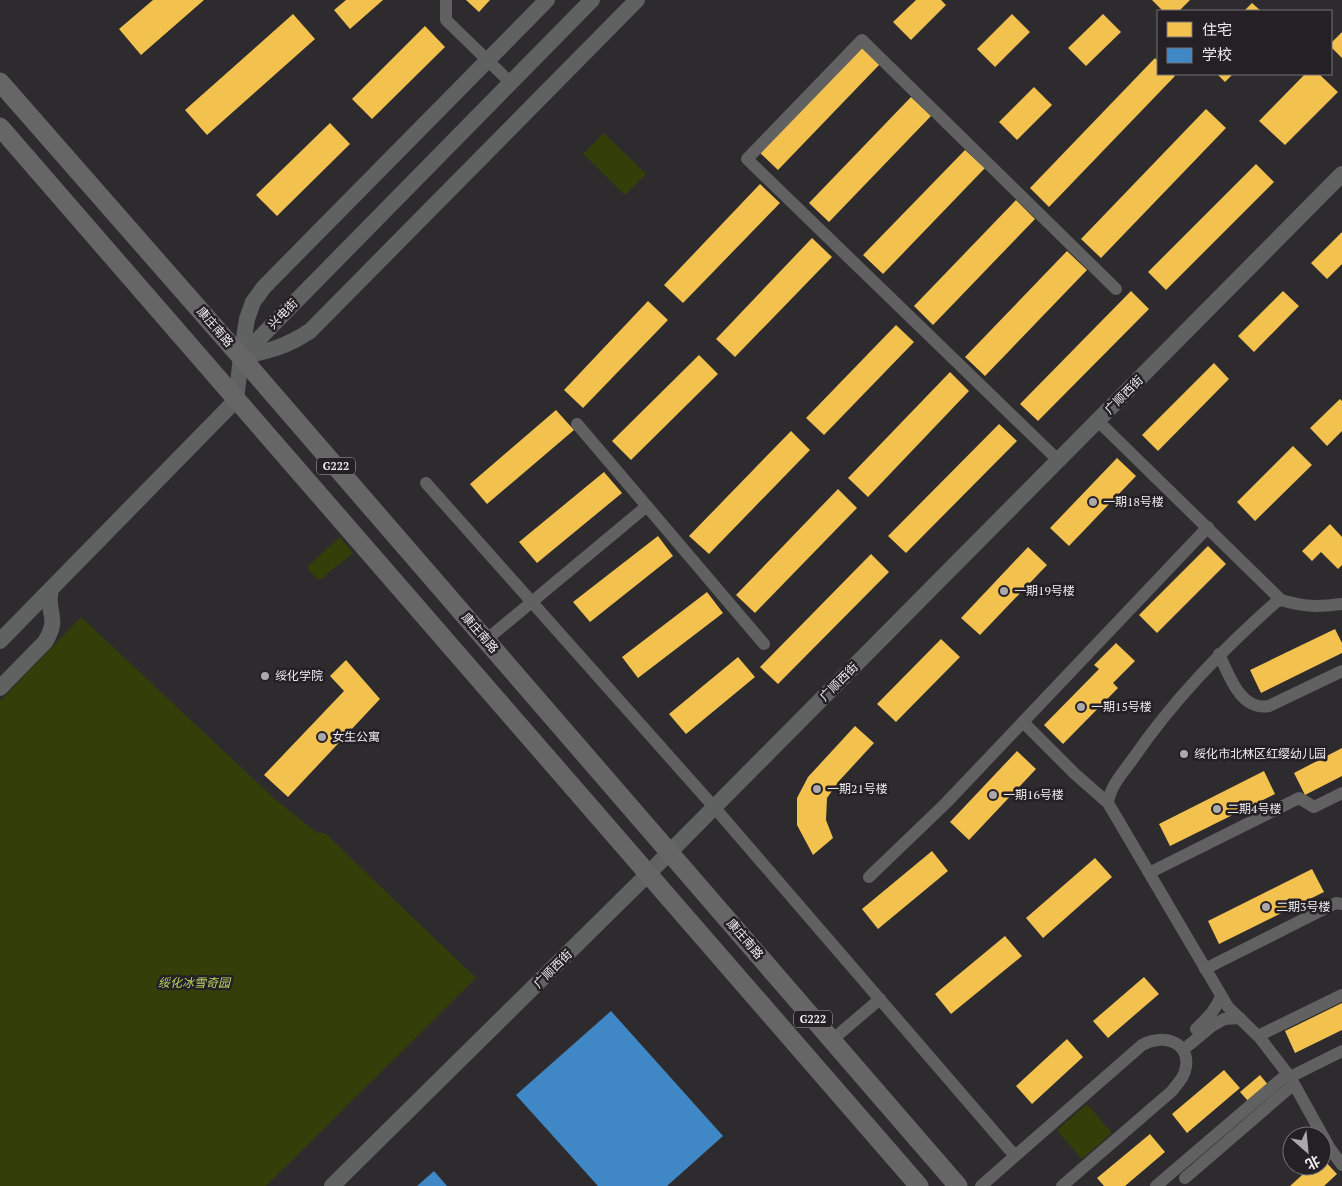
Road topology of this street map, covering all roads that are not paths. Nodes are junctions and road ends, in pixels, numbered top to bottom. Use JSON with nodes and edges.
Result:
{"nodes":[{"id":1,"x":446,"y":0,"type":"edge"},
{"id":2,"x":546,"y":0,"type":"edge"},
{"id":3,"x":592,"y":0,"type":"edge"},
{"id":4,"x":637,"y":0,"type":"edge"},
{"id":5,"x":487,"y":60,"type":"junction"},
{"id":6,"x":0,"y":82,"type":"edge"},
{"id":7,"x":510,"y":83,"type":"junction"},
{"id":8,"x":0,"y":127,"type":"edge"},
{"id":9,"x":1342,"y":174,"type":"edge"},
{"id":10,"x":1116,"y":289,"type":"dead end"},
{"id":11,"x":242,"y":357,"type":"junction"},
{"id":12,"x":236,"y":400,"type":"junction"},
{"id":13,"x":1098,"y":421,"type":"junction"},
{"id":14,"x":577,"y":424,"type":"dead end"},
{"id":15,"x":1059,"y":461,"type":"junction"},
{"id":16,"x":426,"y":483,"type":"dead end"},
{"id":17,"x":647,"y":506,"type":"junction"},
{"id":18,"x":1208,"y":527,"type":"junction"},
{"id":19,"x":51,"y":589,"type":"junction"},
{"id":20,"x":1281,"y":600,"type":"junction"},
{"id":21,"x":532,"y":602,"type":"junction"},
{"id":22,"x":1342,"y":604,"type":"edge"},
{"id":23,"x":486,"y":640,"type":"junction"},
{"id":24,"x":0,"y":641,"type":"edge"},
{"id":25,"x":764,"y":644,"type":"dead end"},
{"id":26,"x":1219,"y":654,"type":"junction"},
{"id":27,"x":1342,"y":671,"type":"edge"},
{"id":28,"x":0,"y":688,"type":"edge"},
{"id":29,"x":1022,"y":722,"type":"junction"},
{"id":30,"x":1342,"y":793,"type":"edge"},
{"id":31,"x":1108,"y":803,"type":"junction"},
{"id":32,"x":714,"y":808,"type":"junction"},
{"id":33,"x":669,"y":852,"type":"junction"},
{"id":34,"x":649,"y":873,"type":"junction"},
{"id":35,"x":1150,"y":873,"type":"junction"},
{"id":36,"x":869,"y":877,"type":"dead end"},
{"id":37,"x":1342,"y":904,"type":"edge"},
{"id":38,"x":1205,"y":969,"type":"junction"},
{"id":39,"x":1342,"y":995,"type":"edge"},
{"id":40,"x":1221,"y":996,"type":"junction"},
{"id":41,"x":880,"y":1000,"type":"junction"},
{"id":42,"x":1240,"y":1018,"type":"junction"},
{"id":43,"x":1258,"y":1036,"type":"junction"},
{"id":44,"x":832,"y":1040,"type":"junction"},
{"id":45,"x":1180,"y":1047,"type":"junction"},
{"id":46,"x":1342,"y":1051,"type":"edge"},
{"id":47,"x":1290,"y":1078,"type":"junction"},
{"id":48,"x":1015,"y":1156,"type":"junction"},
{"id":49,"x":1342,"y":1165,"type":"edge"},
{"id":50,"x":1185,"y":1178,"type":"dead end"},
{"id":51,"x":332,"y":1186,"type":"edge"},
{"id":52,"x":919,"y":1186,"type":"edge"},
{"id":53,"x":958,"y":1186,"type":"edge"},
{"id":54,"x":981,"y":1186,"type":"edge"},
{"id":55,"x":1062,"y":1186,"type":"edge"},
{"id":56,"x":1156,"y":1186,"type":"edge"}],
"edges":[{"from":1,"to":5,"type":"street"},
{"from":2,"to":5,"type":"main road"},
{"from":3,"to":7,"type":"main road","name":"兴电街"},
{"from":4,"to":11,"type":"main road"},
{"from":5,"to":7,"type":"street"},
{"from":5,"to":11,"type":"main road"},
{"from":6,"to":11,"type":"highway","name":"康庄南路","number":"G222"},
{"from":7,"to":11,"type":"main road","name":"兴电街"},
{"from":8,"to":12,"type":"highway","number":"G222"},
{"from":9,"to":13,"type":"main road","name":"广顺西街"},
{"from":10,"to":15,"type":"street"},
{"from":11,"to":12,"type":"main road"},
{"from":11,"to":23,"type":"highway","name":"康庄南路","number":"G222"},
{"from":12,"to":19,"type":"main road"},
{"from":12,"to":34,"type":"highway","number":"G222"},
{"from":13,"to":15,"type":"main road","name":"广顺西街"},
{"from":13,"to":18,"type":"street"},
{"from":14,"to":17,"type":"street"},
{"from":15,"to":32,"type":"main road","name":"广顺西街"},
{"from":16,"to":21,"type":"street"},
{"from":17,"to":21,"type":"street"},
{"from":17,"to":25,"type":"street"},
{"from":18,"to":20,"type":"street"},
{"from":18,"to":29,"type":"street"},
{"from":19,"to":24,"type":"main road"},
{"from":19,"to":28,"type":"main road"},
{"from":20,"to":22,"type":"street"},
{"from":20,"to":26,"type":"street"},
{"from":21,"to":23,"type":"street"},
{"from":21,"to":32,"type":"street"},
{"from":23,"to":33,"type":"highway","name":"康庄南路","number":"G222"},
{"from":26,"to":27,"type":"street"},
{"from":26,"to":31,"type":"street"},
{"from":29,"to":31,"type":"street"},
{"from":29,"to":36,"type":"street"},
{"from":30,"to":35,"type":"street"},
{"from":31,"to":35,"type":"street"},
{"from":32,"to":33,"type":"main road","name":"广顺西街"},
{"from":32,"to":41,"type":"street"},
{"from":33,"to":34,"type":"main road","name":"广顺西街"},
{"from":33,"to":44,"type":"highway","name":"康庄南路","number":"G222"},
{"from":34,"to":51,"type":"main road","name":"广顺西街"},
{"from":34,"to":52,"type":"highway","number":"G222"},
{"from":35,"to":38,"type":"street"},
{"from":37,"to":38,"type":"street"},
{"from":38,"to":40,"type":"street"},
{"from":39,"to":43,"type":"street"},
{"from":40,"to":42,"type":"street"},
{"from":40,"to":45,"type":"street"},
{"from":41,"to":44,"type":"street"},
{"from":41,"to":48,"type":"street"},
{"from":42,"to":43,"type":"street"},
{"from":42,"to":45,"type":"street"},
{"from":43,"to":47,"type":"street"},
{"from":44,"to":53,"type":"highway","name":"康庄南路","number":"G222"},
{"from":45,"to":48,"type":"street"},
{"from":45,"to":55,"type":"street"},
{"from":46,"to":47,"type":"street"},
{"from":47,"to":49,"type":"street"},
{"from":47,"to":50,"type":"street"},
{"from":47,"to":56,"type":"street"},
{"from":48,"to":54,"type":"street"}]}
